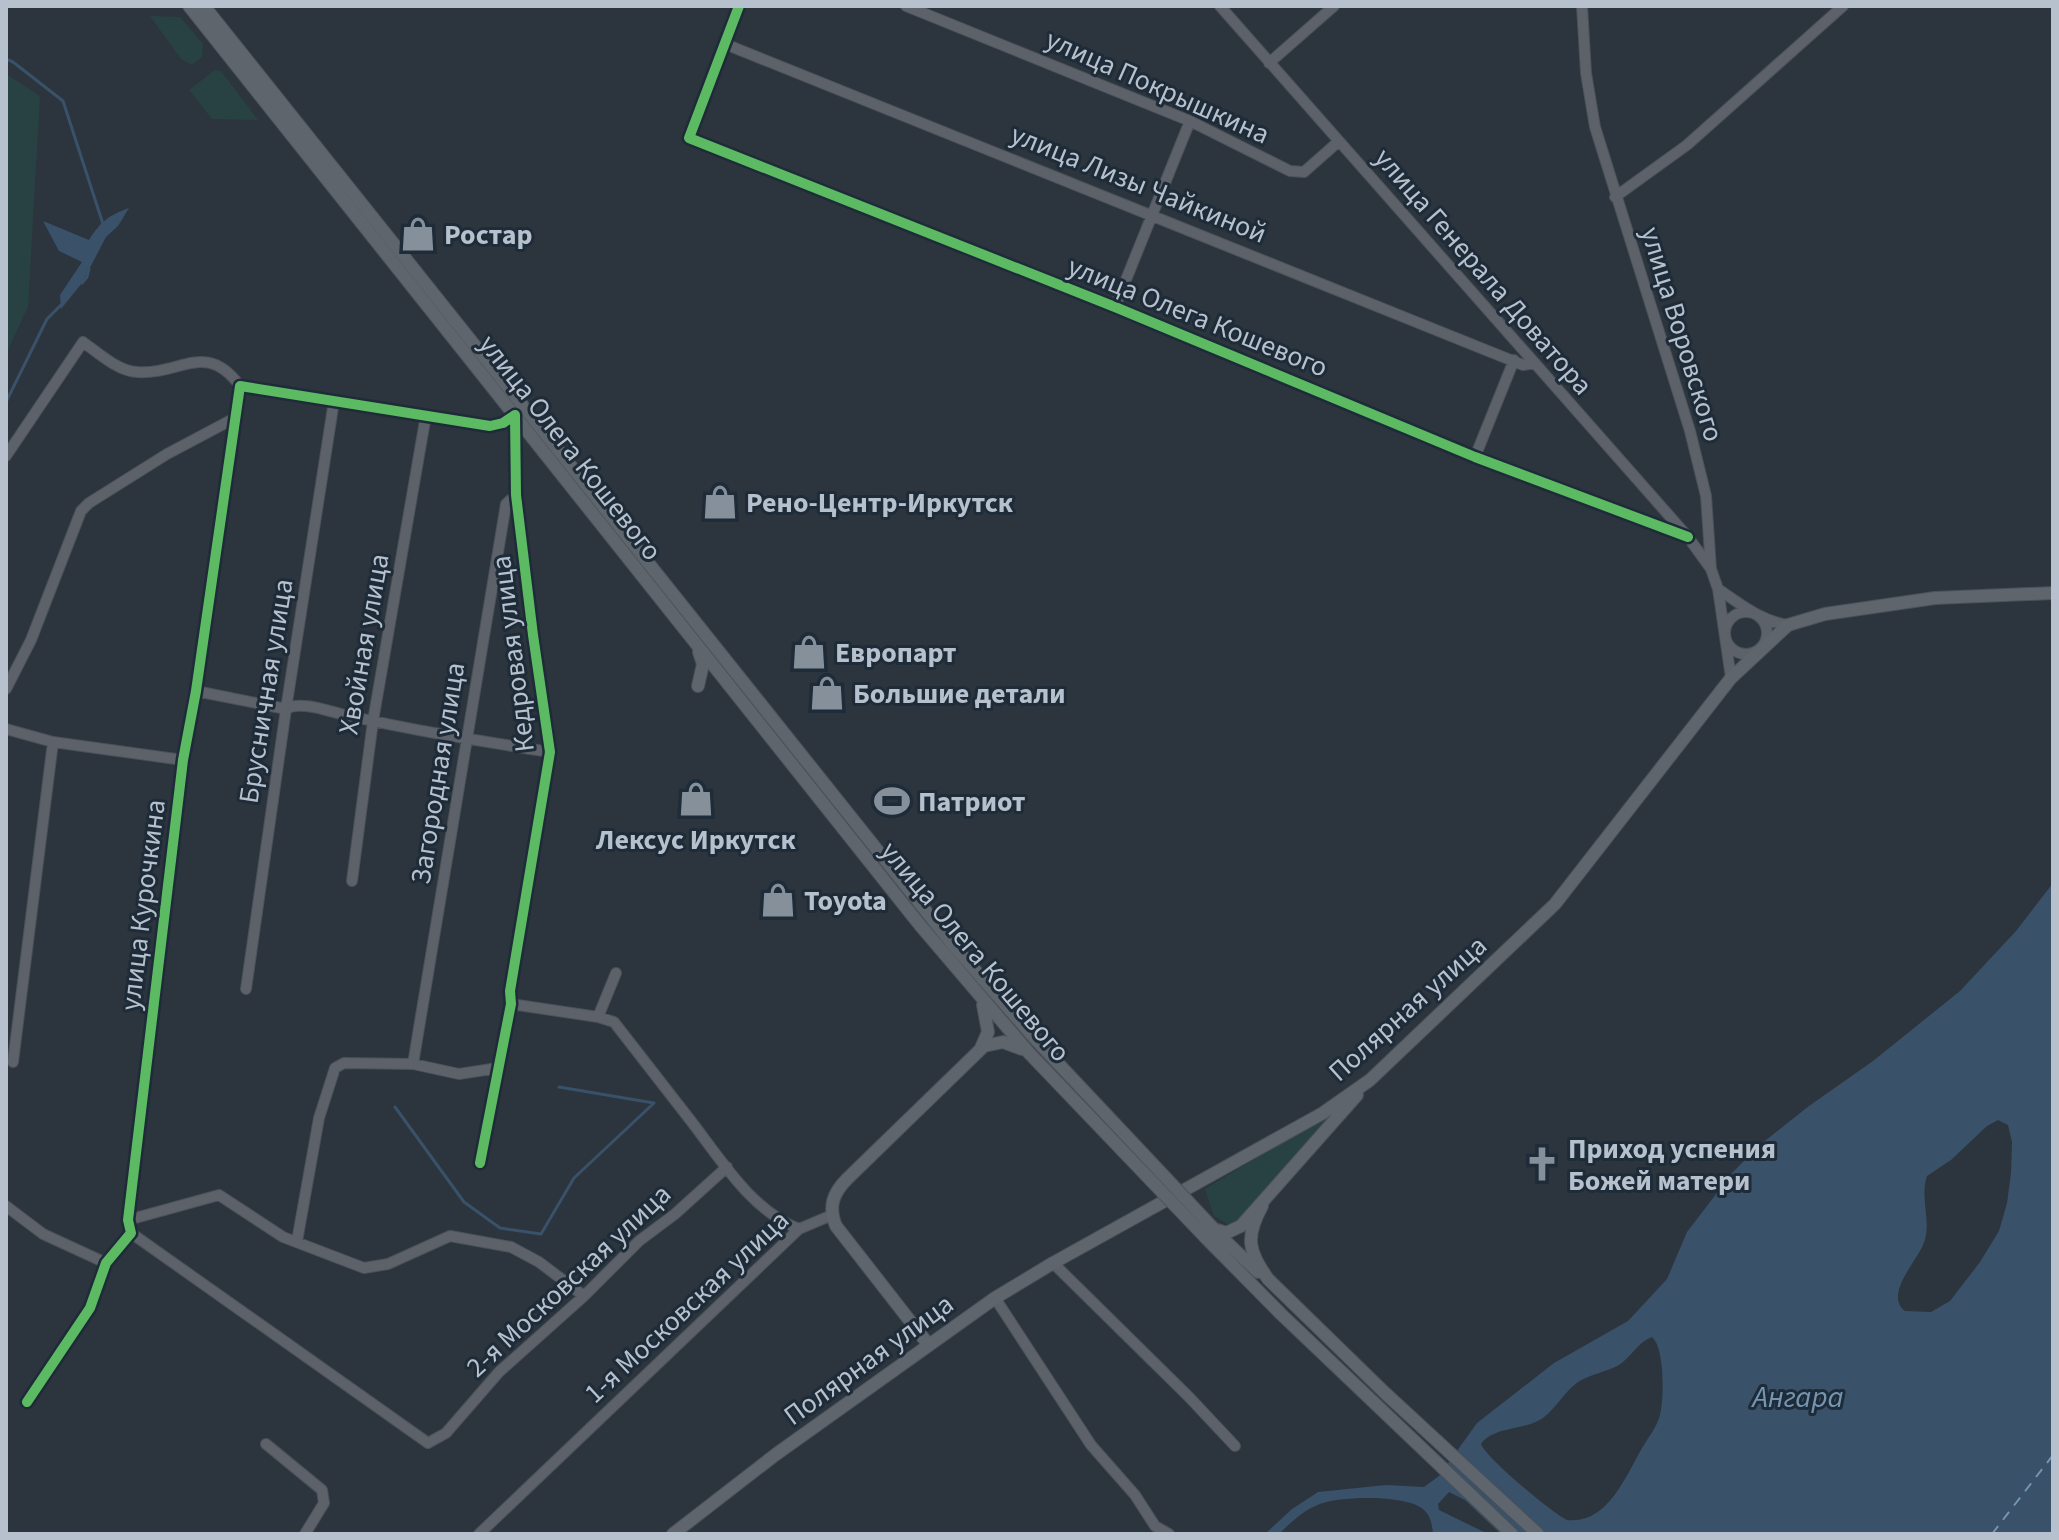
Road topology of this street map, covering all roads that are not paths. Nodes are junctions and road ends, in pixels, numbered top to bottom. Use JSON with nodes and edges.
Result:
{"nodes":[{"id":1,"x":739,"y":6,"type":"edge"},
{"id":2,"x":906,"y":6,"type":"edge"},
{"id":3,"x":1220,"y":6,"type":"edge"},
{"id":4,"x":1334,"y":6,"type":"edge"},
{"id":5,"x":1582,"y":6,"type":"edge"},
{"id":6,"x":1843,"y":6,"type":"edge"},
{"id":7,"x":196,"y":7,"type":"edge"},
{"id":8,"x":725,"y":44,"type":"junction"},
{"id":9,"x":1269,"y":63,"type":"junction"},
{"id":10,"x":1190,"y":121,"type":"junction"},
{"id":11,"x":1338,"y":142,"type":"junction"},
{"id":12,"x":1615,"y":197,"type":"junction"},
{"id":13,"x":1152,"y":214,"type":"junction"},
{"id":14,"x":1115,"y":307,"type":"junction"},
{"id":15,"x":1514,"y":360,"type":"junction"},
{"id":16,"x":1535,"y":363,"type":"junction"},
{"id":17,"x":240,"y":386,"type":"junction"},
{"id":18,"x":334,"y":401,"type":"junction"},
{"id":19,"x":426,"y":415,"type":"junction"},
{"id":20,"x":515,"y":415,"type":"junction"},
{"id":21,"x":235,"y":418,"type":"junction"},
{"id":22,"x":6,"y":456,"type":"edge"},
{"id":23,"x":1475,"y":457,"type":"junction"},
{"id":24,"x":516,"y":495,"type":"junction"},
{"id":25,"x":1688,"y":537,"type":"junction"},
{"id":26,"x":1711,"y":569,"type":"junction"},
{"id":27,"x":1718,"y":589,"type":"junction"},
{"id":28,"x":2053,"y":593,"type":"edge"},
{"id":29,"x":1757,"y":614,"type":"junction"},
{"id":30,"x":1788,"y":625,"type":"junction"},
{"id":31,"x":1725,"y":635,"type":"junction"},
{"id":32,"x":690,"y":636,"type":"junction"},
{"id":33,"x":1758,"y":651,"type":"junction"},
{"id":34,"x":1731,"y":678,"type":"junction"},
{"id":35,"x":698,"y":686,"type":"dead end"},
{"id":36,"x":6,"y":687,"type":"edge"},
{"id":37,"x":196,"y":691,"type":"junction"},
{"id":38,"x":286,"y":709,"type":"junction"},
{"id":39,"x":373,"y":721,"type":"junction"},
{"id":40,"x":6,"y":729,"type":"edge"},
{"id":41,"x":465,"y":739,"type":"junction"},
{"id":42,"x":53,"y":742,"type":"junction"},
{"id":43,"x":550,"y":752,"type":"junction"},
{"id":44,"x":183,"y":760,"type":"junction"},
{"id":45,"x":352,"y":881,"type":"dead end"},
{"id":46,"x":616,"y":973,"type":"dead end"},
{"id":47,"x":246,"y":989,"type":"dead end"},
{"id":48,"x":979,"y":996,"type":"junction"},
{"id":49,"x":511,"y":1004,"type":"junction"},
{"id":50,"x":598,"y":1017,"type":"junction"},
{"id":51,"x":1033,"y":1047,"type":"junction"},
{"id":52,"x":979,"y":1050,"type":"junction"},
{"id":53,"x":13,"y":1062,"type":"dead end"},
{"id":54,"x":413,"y":1064,"type":"junction"},
{"id":55,"x":498,"y":1068,"type":"junction"},
{"id":56,"x":1370,"y":1080,"type":"junction"},
{"id":57,"x":480,"y":1163,"type":"dead end"},
{"id":58,"x":727,"y":1167,"type":"junction"},
{"id":59,"x":6,"y":1206,"type":"edge"},
{"id":60,"x":1262,"y":1206,"type":"junction"},
{"id":61,"x":832,"y":1215,"type":"junction"},
{"id":62,"x":128,"y":1220,"type":"junction"},
{"id":63,"x":799,"y":1229,"type":"junction"},
{"id":64,"x":131,"y":1233,"type":"junction"},
{"id":65,"x":1210,"y":1234,"type":"junction"},
{"id":66,"x":297,"y":1241,"type":"junction"},
{"id":67,"x":106,"y":1263,"type":"junction"},
{"id":68,"x":1053,"y":1263,"type":"junction"},
{"id":69,"x":584,"y":1296,"type":"junction"},
{"id":70,"x":995,"y":1298,"type":"junction"},
{"id":71,"x":1290,"y":1303,"type":"junction"},
{"id":72,"x":928,"y":1344,"type":"junction"},
{"id":73,"x":27,"y":1402,"type":"dead end"},
{"id":74,"x":266,"y":1444,"type":"dead end"},
{"id":75,"x":1235,"y":1446,"type":"dead end"},
{"id":76,"x":1157,"y":1530,"type":"edge"},
{"id":77,"x":305,"y":1534,"type":"edge"},
{"id":78,"x":479,"y":1534,"type":"edge"},
{"id":79,"x":673,"y":1534,"type":"edge"},
{"id":80,"x":1169,"y":1534,"type":"edge"},
{"id":81,"x":1512,"y":1534,"type":"edge"},
{"id":82,"x":1538,"y":1534,"type":"edge"}],
"edges":[{"from":1,"to":8,"type":"street"},
{"from":2,"to":10,"type":"street","name":"улица Покрышкина"},
{"from":3,"to":9,"type":"street","name":"улица Генерала Доватора"},
{"from":4,"to":9,"type":"street"},
{"from":5,"to":12,"type":"street","name":"улица Воровского"},
{"from":6,"to":12,"type":"street"},
{"from":7,"to":20,"type":"main road","name":"улица Олега Кошевого"},
{"from":7,"to":51,"type":"main road","name":"улица Олега Кошевого"},
{"from":8,"to":13,"type":"street","name":"улица Лизы Чайкиной"},
{"from":8,"to":14,"type":"street","name":"улица Олега Кошевого"},
{"from":9,"to":11,"type":"street","name":"улица Генерала Доватора"},
{"from":10,"to":11,"type":"street","name":"улица Покрышкина"},
{"from":10,"to":13,"type":"street"},
{"from":11,"to":16,"type":"street","name":"улица Генерала Доватора"},
{"from":12,"to":26,"type":"street","name":"улица Воровского"},
{"from":13,"to":14,"type":"street"},
{"from":13,"to":15,"type":"street","name":"улица Лизы Чайкиной"},
{"from":14,"to":23,"type":"street","name":"улица Олега Кошевого"},
{"from":15,"to":16,"type":"street","name":"улица Лизы Чайкиной"},
{"from":15,"to":23,"type":"street"},
{"from":16,"to":25,"type":"street","name":"улица Генерала Доватора"},
{"from":17,"to":18,"type":"street"},
{"from":17,"to":21,"type":"street","name":"улица Курочкина"},
{"from":17,"to":22,"type":"street"},
{"from":18,"to":19,"type":"street"},
{"from":18,"to":38,"type":"street","name":"Брусничная улица"},
{"from":19,"to":20,"type":"street"},
{"from":19,"to":39,"type":"street","name":"Хвойная улица"},
{"from":20,"to":24,"type":"street","name":"Кедровая улица"},
{"from":20,"to":32,"type":"main road","name":"улица Олега Кошевого"},
{"from":21,"to":36,"type":"street"},
{"from":21,"to":37,"type":"street","name":"улица Курочкина"},
{"from":23,"to":25,"type":"street","name":"улица Олега Кошевого"},
{"from":24,"to":41,"type":"street","name":"Загородная улица"},
{"from":24,"to":43,"type":"street","name":"Кедровая улица"},
{"from":25,"to":26,"type":"street","name":"улица Генерала Доватора"},
{"from":26,"to":27,"type":"street","name":"улица Воровского"},
{"from":27,"to":29,"type":"street"},
{"from":27,"to":31,"type":"street","name":"улица Воровского"},
{"from":28,"to":30,"type":"main road","name":"Полярная улица"},
{"from":29,"to":30,"type":"street"},
{"from":29,"to":31,"type":"street"},
{"from":29,"to":33,"type":"street"},
{"from":30,"to":33,"type":"main road","name":"Полярная улица"},
{"from":31,"to":33,"type":"street"},
{"from":31,"to":34,"type":"street","name":"улица Воровского"},
{"from":32,"to":35,"type":"main road"},
{"from":32,"to":48,"type":"main road","name":"улица Олега Кошевого"},
{"from":33,"to":34,"type":"main road","name":"Полярная улица"},
{"from":34,"to":56,"type":"main road","name":"Полярная улица"},
{"from":37,"to":38,"type":"street"},
{"from":37,"to":44,"type":"street","name":"улица Курочкина"},
{"from":38,"to":39,"type":"street"},
{"from":38,"to":47,"type":"street","name":"Брусничная улица"},
{"from":39,"to":41,"type":"street"},
{"from":39,"to":45,"type":"street","name":"Хвойная улица"},
{"from":40,"to":42,"type":"street"},
{"from":41,"to":43,"type":"street"},
{"from":41,"to":54,"type":"street","name":"Загородная улица"},
{"from":42,"to":44,"type":"street"},
{"from":42,"to":53,"type":"street"},
{"from":43,"to":49,"type":"street","name":"Кедровая улица"},
{"from":44,"to":62,"type":"street","name":"улица Курочкина"},
{"from":46,"to":50,"type":"street"},
{"from":48,"to":51,"type":"main road","name":"улица Олега Кошевого"},
{"from":48,"to":52,"type":"main road"},
{"from":49,"to":50,"type":"street"},
{"from":49,"to":55,"type":"street","name":"Кедровая улица"},
{"from":50,"to":58,"type":"street"},
{"from":51,"to":52,"type":"main road"},
{"from":51,"to":65,"type":"main road","name":"улица Олега Кошевого","bridge":true},
{"from":52,"to":61,"type":"main road","name":"1-я Московская улица"},
{"from":54,"to":55,"type":"street"},
{"from":54,"to":66,"type":"street"},
{"from":55,"to":57,"type":"street","name":"Кедровая улица"},
{"from":56,"to":60,"type":"main road"},
{"from":56,"to":68,"type":"main road","name":"Полярная улица"},
{"from":58,"to":63,"type":"street"},
{"from":58,"to":69,"type":"street","name":"2-я Московская улица"},
{"from":59,"to":67,"type":"street"},
{"from":60,"to":65,"type":"main road"},
{"from":60,"to":71,"type":"main road"},
{"from":61,"to":63,"type":"street","name":"1-я Московская улица"},
{"from":61,"to":72,"type":"main road"},
{"from":62,"to":64,"type":"street","name":"улица Курочкина"},
{"from":62,"to":66,"type":"street"},
{"from":63,"to":78,"type":"street","name":"1-я Московская улица"},
{"from":64,"to":67,"type":"street"},
{"from":64,"to":69,"type":"street","name":"2-я Московская улица"},
{"from":65,"to":71,"type":"main road","name":"улица Олега Кошевого"},
{"from":65,"to":81,"type":"main road","name":"улица Олега Кошевого"},
{"from":66,"to":69,"type":"street"},
{"from":67,"to":73,"type":"street"},
{"from":68,"to":70,"type":"main road","name":"Полярная улица"},
{"from":68,"to":75,"type":"street"},
{"from":70,"to":72,"type":"main road","name":"Полярная улица"},
{"from":70,"to":76,"type":"street"},
{"from":71,"to":82,"type":"main road"},
{"from":72,"to":79,"type":"main road","name":"Полярная улица"},
{"from":74,"to":77,"type":"street"},
{"from":76,"to":80,"type":"street"}]}
